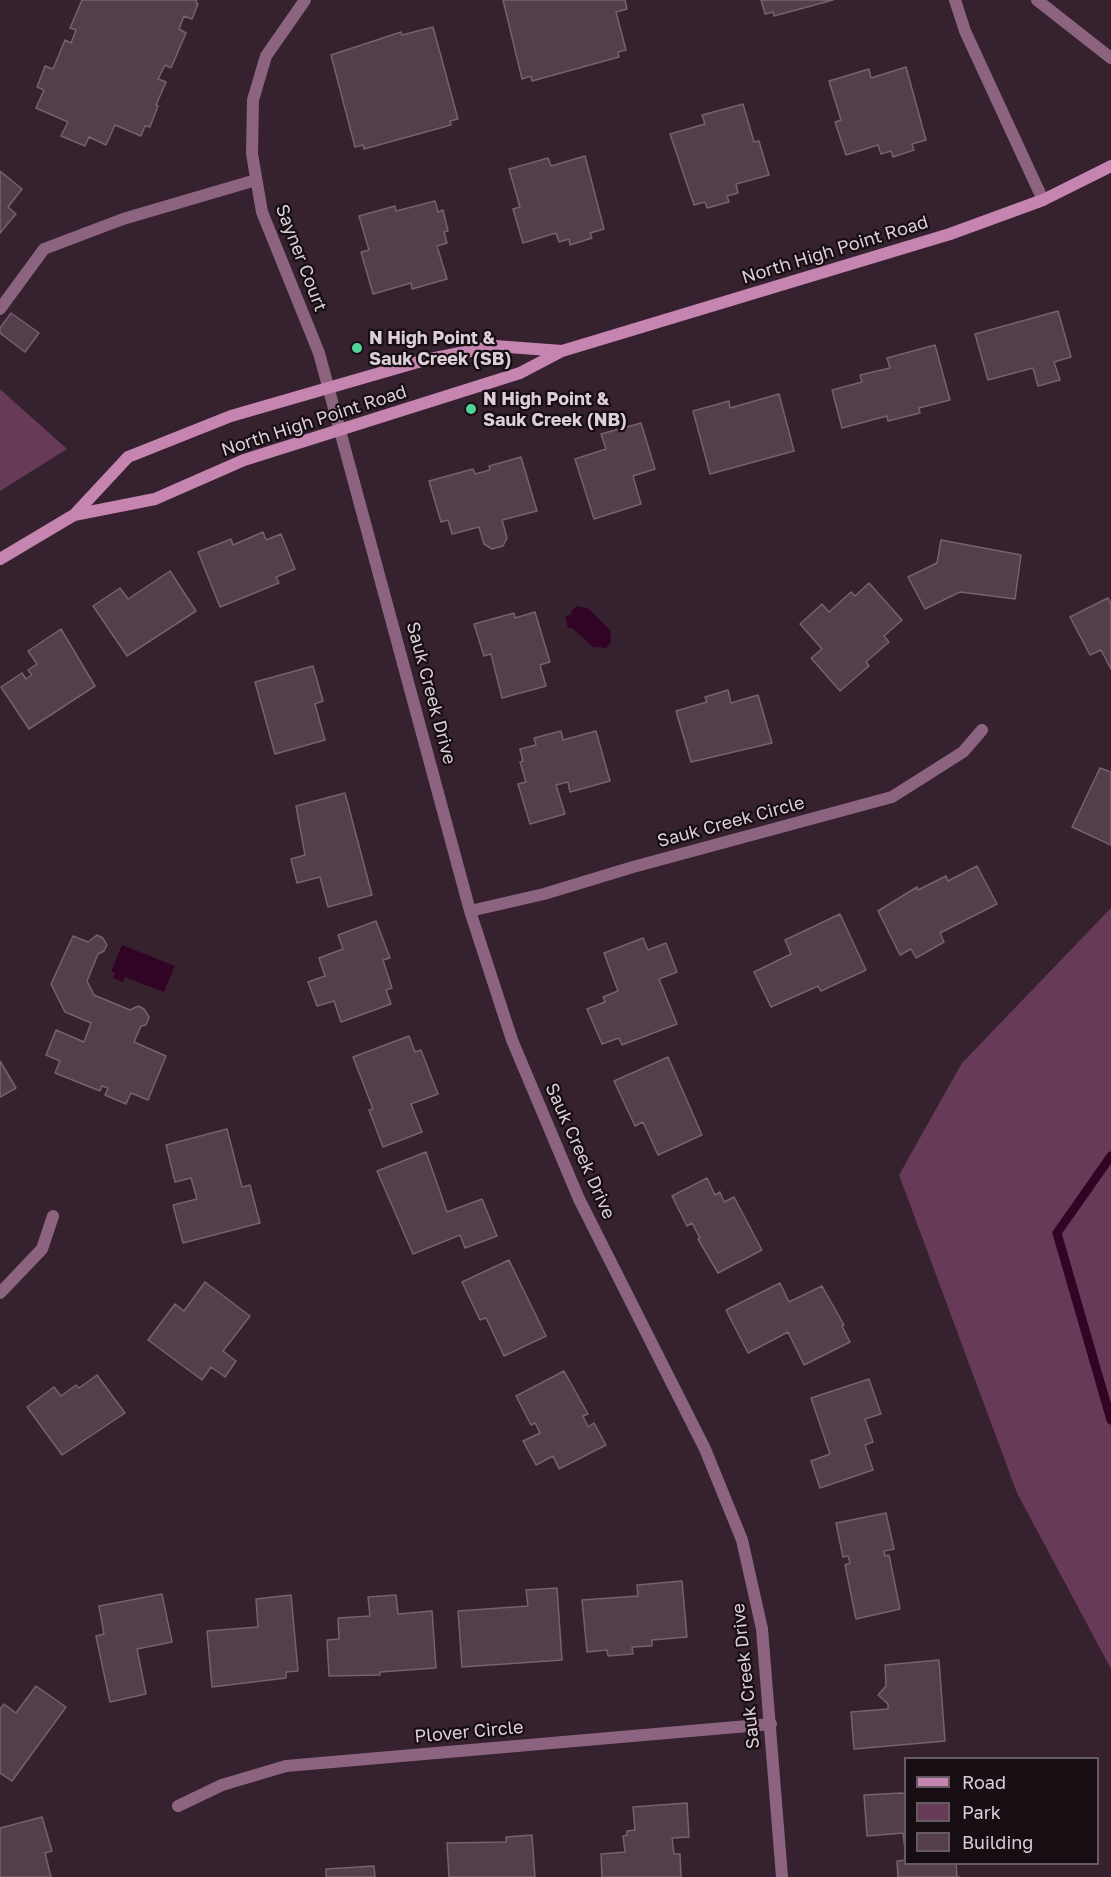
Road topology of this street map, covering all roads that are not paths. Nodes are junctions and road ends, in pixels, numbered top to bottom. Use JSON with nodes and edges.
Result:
{"nodes":[{"id":1,"x":305,"y":0,"type":"edge"},
{"id":2,"x":956,"y":0,"type":"edge"},
{"id":3,"x":1037,"y":0,"type":"edge"},
{"id":4,"x":1111,"y":58,"type":"edge"},
{"id":5,"x":1111,"y":166,"type":"edge"},
{"id":6,"x":256,"y":180,"type":"junction"},
{"id":7,"x":1043,"y":200,"type":"junction"},
{"id":8,"x":0,"y":309,"type":"edge"},
{"id":9,"x":562,"y":351,"type":"junction"},
{"id":10,"x":327,"y":386,"type":"junction"},
{"id":11,"x":339,"y":432,"type":"junction"},
{"id":12,"x":74,"y":515,"type":"junction"},
{"id":13,"x":0,"y":559,"type":"edge"},
{"id":14,"x":982,"y":730,"type":"dead end"},
{"id":15,"x":470,"y":911,"type":"junction"},
{"id":16,"x":53,"y":1216,"type":"dead end"},
{"id":17,"x":0,"y":1293,"type":"edge"},
{"id":18,"x":771,"y":1724,"type":"junction"},
{"id":19,"x":178,"y":1806,"type":"dead end"},
{"id":20,"x":782,"y":1877,"type":"edge"}],
"edges":[{"from":1,"to":6,"type":"street","name":"Sayner Court"},
{"from":2,"to":7,"type":"street"},
{"from":3,"to":4,"type":"street"},
{"from":5,"to":7,"type":"street","name":"North High Point Road"},
{"from":6,"to":8,"type":"street"},
{"from":6,"to":10,"type":"street","name":"Sayner Court"},
{"from":7,"to":9,"type":"street","name":"North High Point Road"},
{"from":9,"to":10,"type":"street","name":"North High Point Road"},
{"from":9,"to":11,"type":"street","name":"North High Point Road"},
{"from":10,"to":11,"type":"street","name":"Sayner Court"},
{"from":10,"to":12,"type":"street","name":"North High Point Road"},
{"from":11,"to":12,"type":"street","name":"North High Point Road"},
{"from":11,"to":15,"type":"street","name":"Sauk Creek Drive"},
{"from":12,"to":13,"type":"street","name":"North High Point Road"},
{"from":14,"to":15,"type":"street","name":"Sauk Creek Circle"},
{"from":15,"to":18,"type":"street","name":"Sauk Creek Drive"},
{"from":16,"to":17,"type":"street"},
{"from":18,"to":19,"type":"street","name":"Plover Circle"},
{"from":18,"to":20,"type":"street","name":"Sauk Creek Drive"}]}
